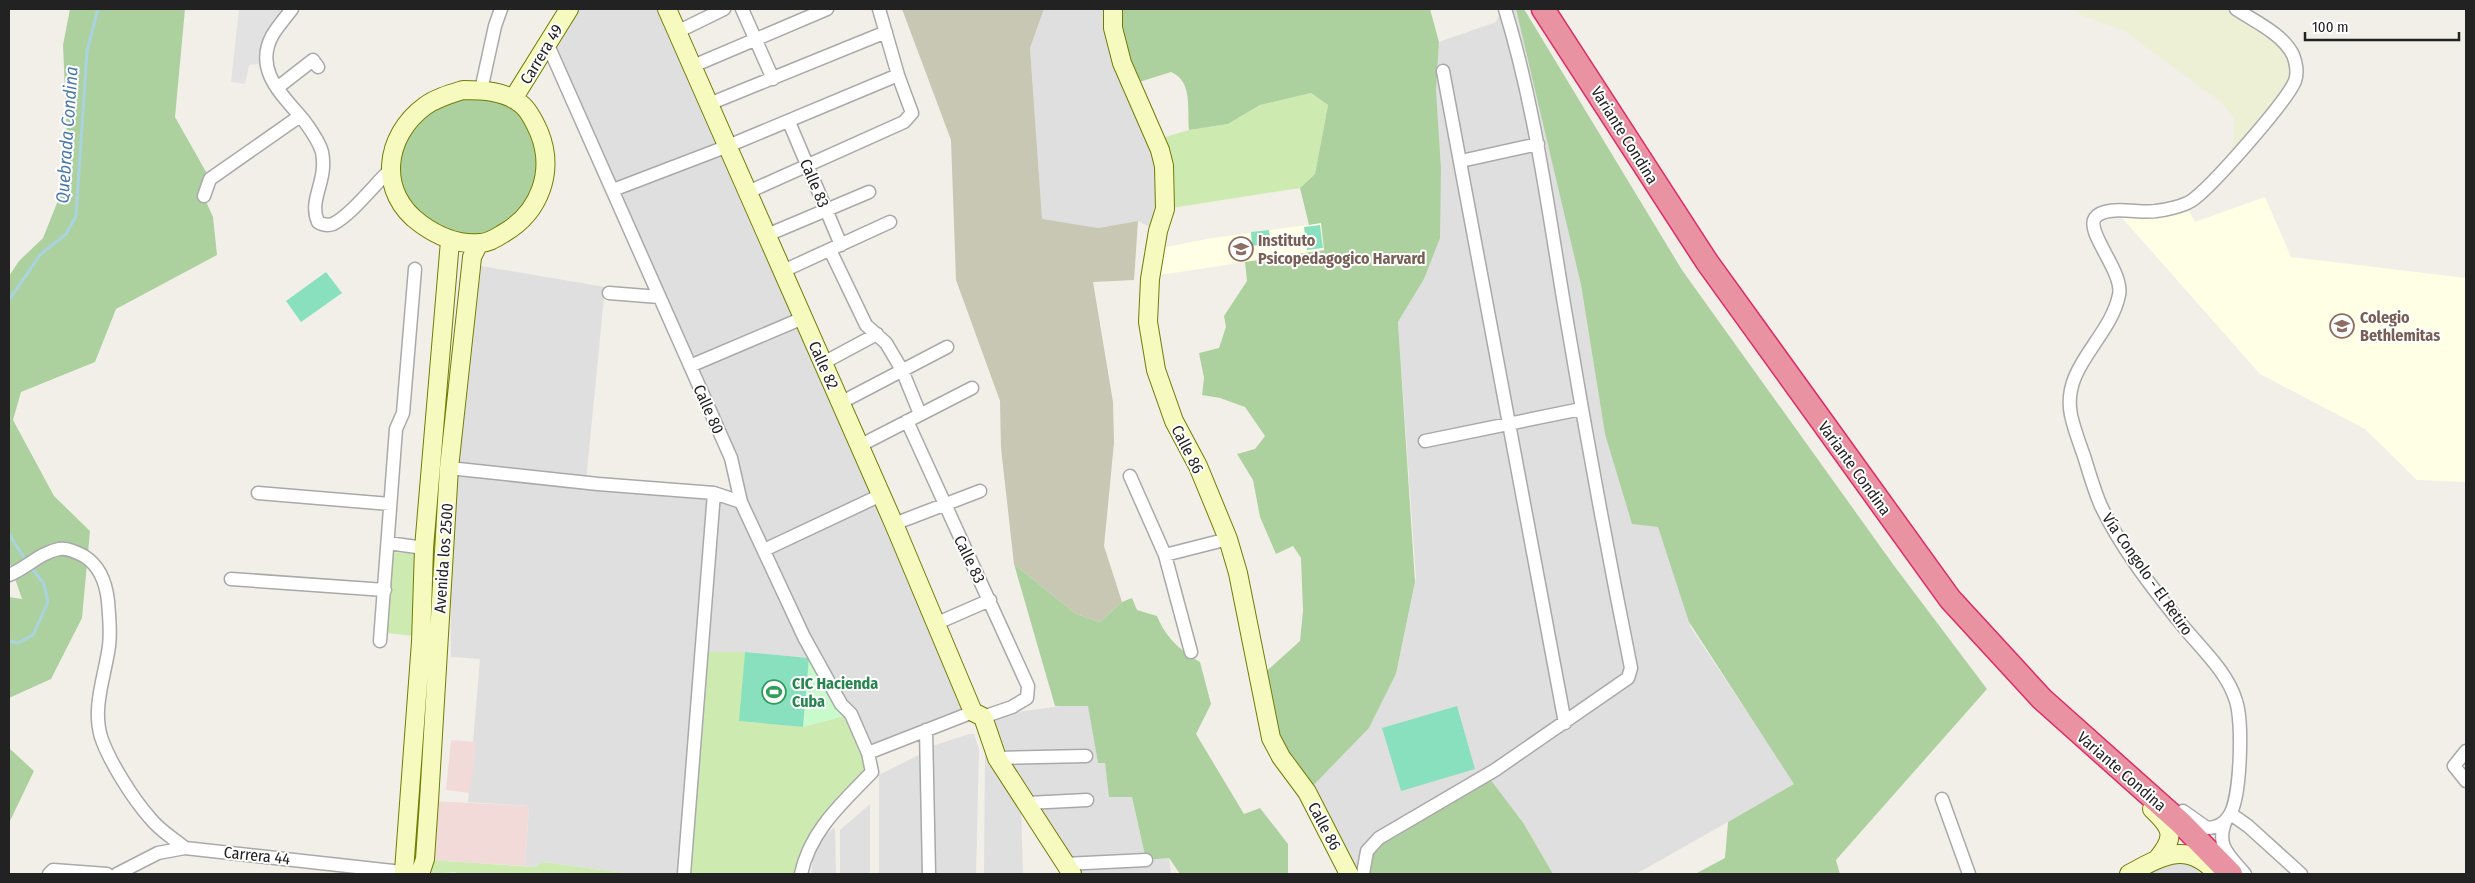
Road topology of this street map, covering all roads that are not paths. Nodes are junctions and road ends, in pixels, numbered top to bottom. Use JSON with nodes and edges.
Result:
{"nodes":[{"id":1,"x":292,"y":9,"type":"edge"},
{"id":2,"x":501,"y":9,"type":"edge"},
{"id":3,"x":569,"y":9,"type":"edge"},
{"id":4,"x":667,"y":9,"type":"edge"},
{"id":5,"x":724,"y":9,"type":"edge"},
{"id":6,"x":742,"y":9,"type":"edge"},
{"id":7,"x":827,"y":9,"type":"edge"},
{"id":8,"x":879,"y":9,"type":"edge"},
{"id":9,"x":1113,"y":9,"type":"edge"},
{"id":10,"x":1505,"y":9,"type":"edge"},
{"id":11,"x":1543,"y":9,"type":"edge"},
{"id":12,"x":2236,"y":9,"type":"edge"},
{"id":13,"x":677,"y":32,"type":"junction"},
{"id":14,"x":886,"y":32,"type":"junction"},
{"id":15,"x":756,"y":40,"type":"junction"},
{"id":16,"x":547,"y":43,"type":"junction"},
{"id":17,"x":693,"y":66,"type":"junction"},
{"id":18,"x":318,"y":67,"type":"dead end"},
{"id":19,"x":1443,"y":71,"type":"dead end"},
{"id":20,"x":898,"y":75,"type":"junction"},
{"id":21,"x":773,"y":79,"type":"junction"},
{"id":22,"x":277,"y":88,"type":"junction"},
{"id":23,"x":481,"y":90,"type":"junction"},
{"id":24,"x":513,"y":99,"type":"junction"},
{"id":25,"x":709,"y":104,"type":"junction"},
{"id":26,"x":300,"y":116,"type":"junction"},
{"id":27,"x":789,"y":122,"type":"junction"},
{"id":28,"x":1538,"y":144,"type":"junction"},
{"id":29,"x":728,"y":146,"type":"junction"},
{"id":30,"x":1461,"y":161,"type":"junction"},
{"id":31,"x":808,"y":166,"type":"junction"},
{"id":32,"x":390,"y":170,"type":"junction"},
{"id":33,"x":613,"y":190,"type":"junction"},
{"id":34,"x":748,"y":192,"type":"junction"},
{"id":35,"x":869,"y":192,"type":"dead end"},
{"id":36,"x":204,"y":196,"type":"dead end"},
{"id":37,"x":826,"y":210,"type":"junction"},
{"id":38,"x":890,"y":222,"type":"dead end"},
{"id":39,"x":767,"y":235,"type":"junction"},
{"id":40,"x":450,"y":241,"type":"junction"},
{"id":41,"x":479,"y":243,"type":"junction"},
{"id":42,"x":835,"y":247,"type":"junction"},
{"id":43,"x":415,"y":269,"type":"dead end"},
{"id":44,"x":783,"y":272,"type":"junction"},
{"id":45,"x":609,"y":293,"type":"dead end"},
{"id":46,"x":659,"y":297,"type":"junction"},
{"id":47,"x":803,"y":318,"type":"junction"},
{"id":48,"x":876,"y":334,"type":"junction"},
{"id":49,"x":946,"y":347,"type":"dead end"},
{"id":50,"x":823,"y":362,"type":"junction"},
{"id":51,"x":690,"y":366,"type":"junction"},
{"id":52,"x":902,"y":370,"type":"junction"},
{"id":53,"x":972,"y":388,"type":"dead end"},
{"id":54,"x":840,"y":403,"type":"junction"},
{"id":55,"x":1582,"y":409,"type":"junction"},
{"id":56,"x":920,"y":414,"type":"junction"},
{"id":57,"x":907,"y":421,"type":"junction"},
{"id":58,"x":1508,"y":422,"type":"junction"},
{"id":59,"x":1425,"y":441,"type":"dead end"},
{"id":60,"x":859,"y":446,"type":"junction"},
{"id":61,"x":449,"y":468,"type":"junction"},
{"id":62,"x":1130,"y":476,"type":"dead end"},
{"id":63,"x":980,"y":491,"type":"dead end"},
{"id":64,"x":714,"y":492,"type":"junction"},
{"id":65,"x":258,"y":493,"type":"dead end"},
{"id":66,"x":881,"y":495,"type":"junction"},
{"id":67,"x":741,"y":502,"type":"junction"},
{"id":68,"x":390,"y":504,"type":"junction"},
{"id":69,"x":944,"y":504,"type":"junction"},
{"id":70,"x":894,"y":524,"type":"junction"},
{"id":71,"x":1228,"y":539,"type":"junction"},
{"id":72,"x":388,"y":543,"type":"junction"},
{"id":73,"x":424,"y":548,"type":"junction"},
{"id":74,"x":764,"y":550,"type":"junction"},
{"id":75,"x":1165,"y":555,"type":"junction"},
{"id":76,"x":9,"y":575,"type":"edge"},
{"id":77,"x":231,"y":578,"type":"dead end"},
{"id":78,"x":385,"y":590,"type":"junction"},
{"id":79,"x":990,"y":600,"type":"junction"},
{"id":80,"x":935,"y":624,"type":"junction"},
{"id":81,"x":380,"y":641,"type":"dead end"},
{"id":82,"x":1191,"y":652,"type":"dead end"},
{"id":83,"x":978,"y":715,"type":"junction"},
{"id":84,"x":1565,"y":723,"type":"junction"},
{"id":85,"x":926,"y":730,"type":"junction"},
{"id":86,"x":2090,"y":742,"type":"junction"},
{"id":87,"x":2466,"y":751,"type":"edge"},
{"id":88,"x":868,"y":754,"type":"junction"},
{"id":89,"x":1086,"y":756,"type":"dead end"},
{"id":90,"x":997,"y":758,"type":"junction"},
{"id":91,"x":2124,"y":772,"type":"junction"},
{"id":92,"x":2466,"y":781,"type":"edge"},
{"id":93,"x":1942,"y":799,"type":"dead end"},
{"id":94,"x":1087,"y":800,"type":"dead end"},
{"id":95,"x":1027,"y":803,"type":"junction"},
{"id":96,"x":2228,"y":817,"type":"junction"},
{"id":97,"x":185,"y":848,"type":"junction"},
{"id":98,"x":2158,"y":858,"type":"junction"},
{"id":99,"x":1146,"y":860,"type":"dead end"},
{"id":100,"x":1069,"y":870,"type":"edge"},
{"id":101,"x":51,"y":872,"type":"edge"},
{"id":102,"x":409,"y":873,"type":"edge"},
{"id":103,"x":107,"y":874,"type":"edge"},
{"id":104,"x":118,"y":874,"type":"edge"},
{"id":105,"x":684,"y":874,"type":"edge"},
{"id":106,"x":801,"y":874,"type":"edge"},
{"id":107,"x":929,"y":874,"type":"edge"},
{"id":108,"x":1349,"y":874,"type":"edge"},
{"id":109,"x":1363,"y":874,"type":"edge"},
{"id":110,"x":1969,"y":874,"type":"edge"},
{"id":111,"x":2129,"y":874,"type":"edge"},
{"id":112,"x":2218,"y":874,"type":"edge"},
{"id":113,"x":2231,"y":874,"type":"edge"},
{"id":114,"x":2245,"y":874,"type":"edge"},
{"id":115,"x":2301,"y":874,"type":"edge"}],
"edges":[{"from":1,"to":22,"type":"street"},
{"from":2,"to":23,"type":"street"},
{"from":3,"to":16,"type":"main road","name":"Carrera 49"},
{"from":4,"to":13,"type":"main road","name":"Calle 82"},
{"from":5,"to":13,"type":"street"},
{"from":6,"to":15,"type":"street"},
{"from":7,"to":15,"type":"street"},
{"from":8,"to":14,"type":"street"},
{"from":9,"to":71,"type":"main road","name":"Calle 86"},
{"from":10,"to":28,"type":"street"},
{"from":11,"to":86,"type":"highway","name":"Variante Condina"},
{"from":12,"to":96,"type":"street","name":"Vía Congolo - El Retiro"},
{"from":13,"to":17,"type":"main road","name":"Calle 82"},
{"from":14,"to":20,"type":"street"},
{"from":14,"to":21,"type":"street"},
{"from":15,"to":17,"type":"street"},
{"from":15,"to":21,"type":"street"},
{"from":16,"to":24,"type":"main road","name":"Carrera 49"},
{"from":16,"to":33,"type":"street","name":"Calle 80"},
{"from":17,"to":25,"type":"main road","name":"Calle 82"},
{"from":18,"to":22,"type":"street"},
{"from":19,"to":30,"type":"street"},
{"from":20,"to":27,"type":"street"},
{"from":20,"to":31,"type":"street"},
{"from":21,"to":25,"type":"street"},
{"from":22,"to":26,"type":"street"},
{"from":23,"to":24,"type":"main road"},
{"from":23,"to":32,"type":"main road"},
{"from":24,"to":41,"type":"main road"},
{"from":25,"to":29,"type":"main road","name":"Calle 82"},
{"from":26,"to":32,"type":"street"},
{"from":26,"to":36,"type":"street"},
{"from":27,"to":29,"type":"street"},
{"from":27,"to":31,"type":"street","name":"Calle 83"},
{"from":28,"to":30,"type":"street"},
{"from":28,"to":55,"type":"street"},
{"from":29,"to":33,"type":"street"},
{"from":29,"to":34,"type":"main road","name":"Calle 82"},
{"from":30,"to":58,"type":"street"},
{"from":31,"to":34,"type":"street"},
{"from":31,"to":37,"type":"street","name":"Calle 83"},
{"from":32,"to":40,"type":"main road"},
{"from":33,"to":46,"type":"street","name":"Calle 80"},
{"from":34,"to":39,"type":"main road","name":"Calle 82"},
{"from":35,"to":37,"type":"street"},
{"from":37,"to":39,"type":"street"},
{"from":37,"to":42,"type":"street","name":"Calle 83"},
{"from":38,"to":42,"type":"street"},
{"from":39,"to":44,"type":"main road","name":"Calle 82"},
{"from":40,"to":41,"type":"main road"},
{"from":40,"to":73,"type":"main road","name":"Avenida los 2500"},
{"from":41,"to":61,"type":"main road","name":"Avenida los 2500"},
{"from":42,"to":44,"type":"street"},
{"from":42,"to":48,"type":"street","name":"Calle 83"},
{"from":43,"to":68,"type":"street"},
{"from":44,"to":47,"type":"main road","name":"Calle 82"},
{"from":45,"to":46,"type":"street"},
{"from":46,"to":51,"type":"street","name":"Calle 80"},
{"from":47,"to":50,"type":"main road","name":"Calle 82"},
{"from":47,"to":51,"type":"street"},
{"from":48,"to":50,"type":"street"},
{"from":48,"to":52,"type":"street","name":"Calle 83"},
{"from":49,"to":52,"type":"street"},
{"from":50,"to":54,"type":"main road","name":"Calle 82"},
{"from":51,"to":67,"type":"street","name":"Calle 80"},
{"from":52,"to":54,"type":"street"},
{"from":52,"to":56,"type":"street","name":"Calle 83"},
{"from":53,"to":56,"type":"street"},
{"from":54,"to":60,"type":"main road","name":"Calle 82"},
{"from":55,"to":58,"type":"street"},
{"from":55,"to":84,"type":"street"},
{"from":56,"to":57,"type":"street"},
{"from":57,"to":60,"type":"street"},
{"from":57,"to":69,"type":"street","name":"Calle 83"},
{"from":58,"to":59,"type":"street"},
{"from":58,"to":84,"type":"street"},
{"from":60,"to":66,"type":"main road","name":"Calle 82"},
{"from":61,"to":64,"type":"street"},
{"from":61,"to":102,"type":"main road","name":"Avenida los 2500"},
{"from":62,"to":75,"type":"street"},
{"from":63,"to":69,"type":"street"},
{"from":64,"to":67,"type":"street"},
{"from":64,"to":105,"type":"street"},
{"from":65,"to":68,"type":"street"},
{"from":66,"to":70,"type":"main road","name":"Calle 82"},
{"from":66,"to":74,"type":"street"},
{"from":67,"to":74,"type":"street","name":"Calle 80"},
{"from":68,"to":72,"type":"street"},
{"from":69,"to":70,"type":"street"},
{"from":69,"to":79,"type":"street","name":"Calle 83"},
{"from":70,"to":80,"type":"main road","name":"Calle 82"},
{"from":71,"to":75,"type":"street"},
{"from":71,"to":108,"type":"main road","name":"Calle 86"},
{"from":72,"to":73,"type":"street"},
{"from":72,"to":78,"type":"street"},
{"from":73,"to":102,"type":"main road","name":"Avenida los 2500"},
{"from":74,"to":88,"type":"street","name":"Calle 80"},
{"from":75,"to":82,"type":"street"},
{"from":76,"to":97,"type":"street"},
{"from":77,"to":78,"type":"street"},
{"from":78,"to":81,"type":"street"},
{"from":79,"to":80,"type":"street"},
{"from":79,"to":83,"type":"street","name":"Calle 83"},
{"from":80,"to":83,"type":"main road","name":"Calle 82"},
{"from":83,"to":85,"type":"street"},
{"from":83,"to":90,"type":"main road","name":"Calle 82"},
{"from":84,"to":109,"type":"street"},
{"from":85,"to":88,"type":"street"},
{"from":85,"to":107,"type":"street"},
{"from":86,"to":91,"type":"highway","name":"Variante Condina"},
{"from":86,"to":98,"type":"main road"},
{"from":87,"to":92,"type":"street"},
{"from":88,"to":106,"type":"street","name":"Calle 80"},
{"from":89,"to":90,"type":"street"},
{"from":90,"to":95,"type":"main road","name":"Calle 82"},
{"from":91,"to":96,"type":"street"},
{"from":91,"to":113,"type":"highway","name":"Variante Condina"},
{"from":93,"to":110,"type":"street"},
{"from":94,"to":95,"type":"street"},
{"from":95,"to":100,"type":"main road","name":"Calle 82"},
{"from":96,"to":114,"type":"street","name":"Vía Congolo - El Retiro"},
{"from":96,"to":115,"type":"street"},
{"from":97,"to":102,"type":"street","name":"Carrera 44"},
{"from":97,"to":104,"type":"street","name":"Carrera 44"},
{"from":98,"to":111,"type":"main road"},
{"from":98,"to":112,"type":"main road"},
{"from":99,"to":100,"type":"street"},
{"from":101,"to":103,"type":"street"}]}
